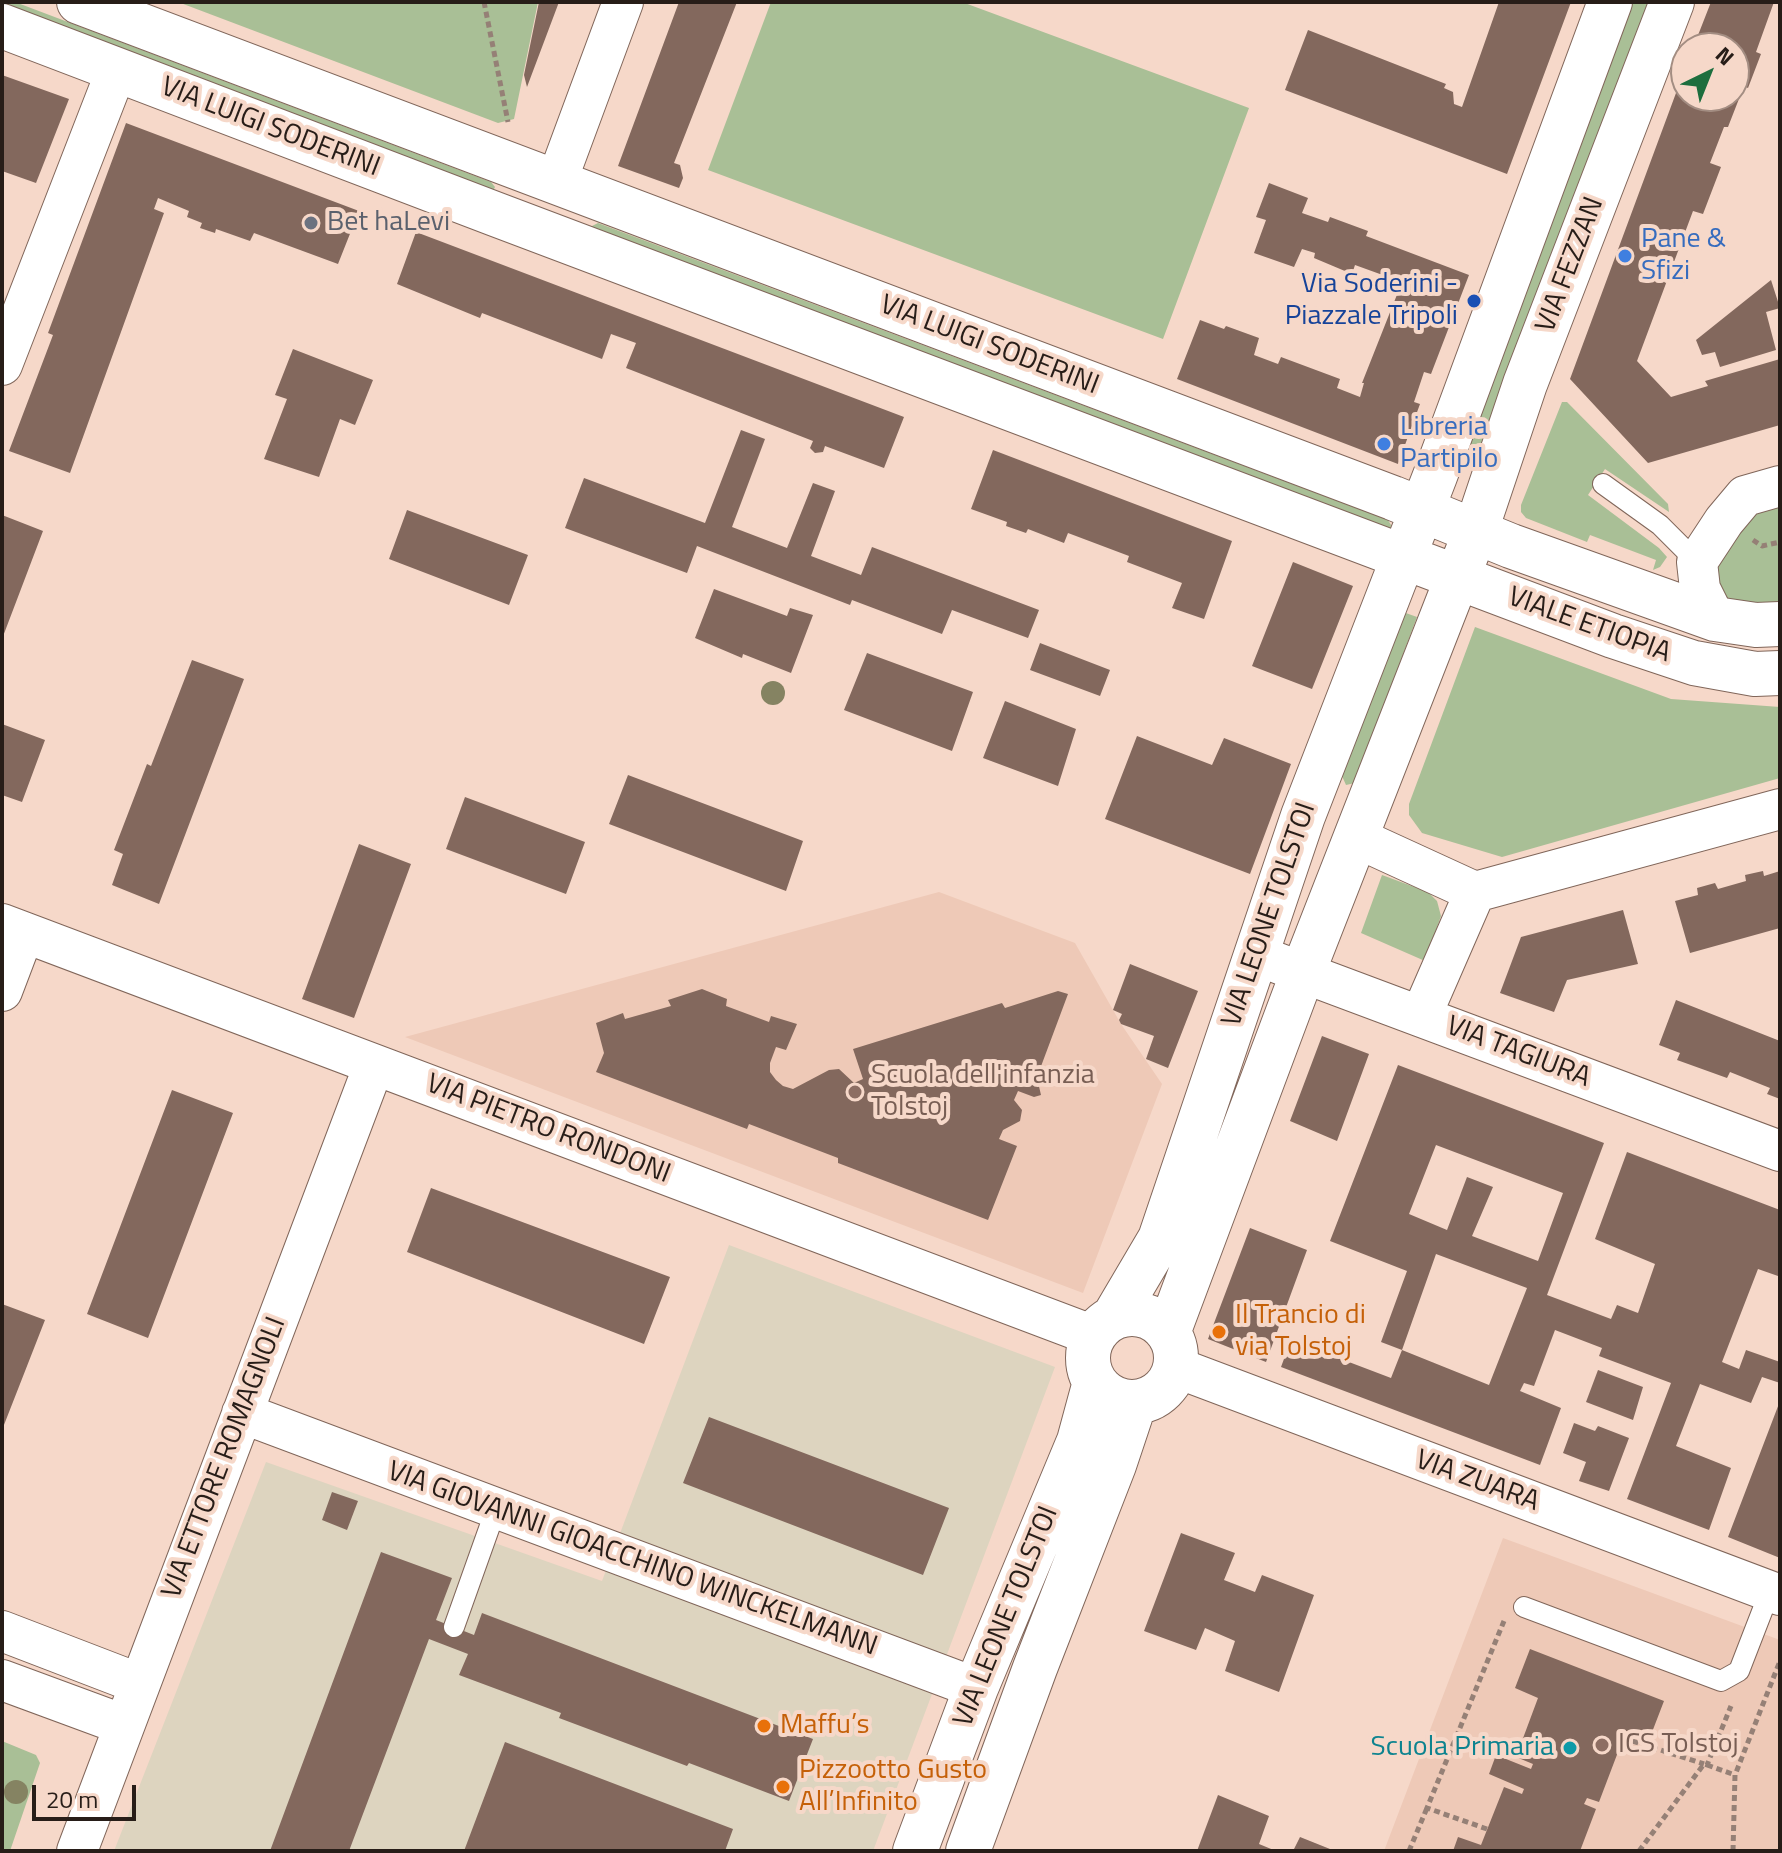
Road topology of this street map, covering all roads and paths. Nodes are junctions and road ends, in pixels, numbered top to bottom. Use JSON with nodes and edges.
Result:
{"nodes":[{"id":1,"x":79,"y":2,"type":"edge"},
{"id":2,"x":484,"y":2,"type":"edge"},
{"id":3,"x":623,"y":2,"type":"edge"},
{"id":4,"x":1610,"y":2,"type":"edge"},
{"id":5,"x":1672,"y":2,"type":"edge"},
{"id":6,"x":2,"y":26,"type":"edge"},
{"id":7,"x":117,"y":69,"type":"junction"},
{"id":8,"x":503,"y":131,"type":"dead end"},
{"id":9,"x":556,"y":183,"type":"junction"},
{"id":10,"x":538,"y":230,"type":"junction"},
{"id":11,"x":2,"y":365,"type":"edge"},
{"id":12,"x":1603,"y":484,"type":"dead end"},
{"id":13,"x":1780,"y":486,"type":"edge"},
{"id":14,"x":1422,"y":509,"type":"junction"},
{"id":15,"x":1476,"y":530,"type":"junction"},
{"id":16,"x":1404,"y":556,"type":"junction"},
{"id":17,"x":1697,"y":562,"type":"junction"},
{"id":18,"x":1456,"y":578,"type":"junction"},
{"id":19,"x":1715,"y":619,"type":"junction"},
{"id":20,"x":1780,"y":624,"type":"edge"},
{"id":21,"x":1780,"y":673,"type":"edge"},
{"id":22,"x":1780,"y":809,"type":"edge"},
{"id":23,"x":1303,"y":816,"type":"junction"},
{"id":24,"x":1355,"y":837,"type":"junction"},
{"id":25,"x":1475,"y":892,"type":"junction"},
{"id":26,"x":13,"y":928,"type":"edge"},
{"id":27,"x":1256,"y":955,"type":"junction"},
{"id":28,"x":1303,"y":972,"type":"junction"},
{"id":29,"x":2,"y":991,"type":"edge"},
{"id":30,"x":1421,"y":1016,"type":"junction"},
{"id":31,"x":374,"y":1065,"type":"junction"},
{"id":32,"x":1780,"y":1151,"type":"edge"},
{"id":33,"x":1104,"y":1327,"type":"junction"},
{"id":34,"x":1172,"y":1350,"type":"junction"},
{"id":35,"x":1095,"y":1382,"type":"junction"},
{"id":36,"x":1135,"y":1402,"type":"junction"},
{"id":37,"x":242,"y":1413,"type":"junction"},
{"id":38,"x":496,"y":1509,"type":"junction"},
{"id":39,"x":1775,"y":1593,"type":"edge"},
{"id":40,"x":1524,"y":1607,"type":"joint"},
{"id":41,"x":454,"y":1627,"type":"dead end"},
{"id":42,"x":2,"y":1631,"type":"edge"},
{"id":43,"x":1780,"y":1661,"type":"edge"},
{"id":44,"x":2,"y":1680,"type":"edge"},
{"id":45,"x":140,"y":1684,"type":"junction"},
{"id":46,"x":976,"y":1688,"type":"junction"},
{"id":47,"x":1737,"y":1692,"type":"dead end"},
{"id":48,"x":1022,"y":1706,"type":"junction"},
{"id":49,"x":124,"y":1725,"type":"junction"},
{"id":50,"x":1623,"y":1738,"type":"dead end"},
{"id":51,"x":1705,"y":1764,"type":"junction"},
{"id":52,"x":1735,"y":1775,"type":"junction"},
{"id":53,"x":1427,"y":1808,"type":"junction"},
{"id":54,"x":1487,"y":1829,"type":"dead end"},
{"id":55,"x":77,"y":1851,"type":"edge"},
{"id":56,"x":915,"y":1851,"type":"edge"},
{"id":57,"x":968,"y":1851,"type":"edge"},
{"id":58,"x":1409,"y":1851,"type":"edge"},
{"id":59,"x":1639,"y":1851,"type":"edge"},
{"id":60,"x":1733,"y":1851,"type":"edge"}],
"edges":[{"from":1,"to":9,"type":"street","name":"VIA LUIGI SODERINI"},
{"from":2,"to":8,"type":"path"},
{"from":3,"to":9,"type":"street"},
{"from":4,"to":14,"type":"street","name":"VIA FEZZAN"},
{"from":5,"to":15,"type":"street","name":"VIA FEZZAN"},
{"from":6,"to":7,"type":"street","name":"VIA LUIGI SODERINI"},
{"from":7,"to":10,"type":"street","name":"VIA LUIGI SODERINI"},
{"from":7,"to":11,"type":"street"},
{"from":9,"to":10,"type":"street"},
{"from":9,"to":14,"type":"street","name":"VIA LUIGI SODERINI"},
{"from":10,"to":16,"type":"street","name":"VIA LUIGI SODERINI"},
{"from":12,"to":17,"type":"lane"},
{"from":13,"to":17,"type":"street"},
{"from":14,"to":15,"type":"street","name":"VIALE ETIOPIA"},
{"from":14,"to":16,"type":"street","name":"VIA LEONE TOLSTOI"},
{"from":15,"to":18,"type":"street","name":"VIA LEONE TOLSTOI"},
{"from":15,"to":19,"type":"street","name":"VIALE ETIOPIA"},
{"from":16,"to":18,"type":"street","name":"VIALE ETIOPIA"},
{"from":16,"to":23,"type":"street","name":"VIA LEONE TOLSTOI"},
{"from":17,"to":19,"type":"street"},
{"from":18,"to":21,"type":"street","name":"VIALE ETIOPIA"},
{"from":18,"to":24,"type":"street","name":"VIA LEONE TOLSTOI"},
{"from":19,"to":20,"type":"street","name":"VIALE ETIOPIA"},
{"from":22,"to":25,"type":"street"},
{"from":23,"to":24,"type":"street"},
{"from":23,"to":27,"type":"street","name":"VIA LEONE TOLSTOI"},
{"from":24,"to":25,"type":"street"},
{"from":24,"to":28,"type":"street","name":"VIA LEONE TOLSTOI"},
{"from":25,"to":30,"type":"street"},
{"from":26,"to":29,"type":"street"},
{"from":26,"to":31,"type":"street","name":"VIA PIETRO RONDONI"},
{"from":27,"to":28,"type":"street","name":"VIA TAGIURA"},
{"from":27,"to":33,"type":"street","name":"VIA LEONE TOLSTOI"},
{"from":28,"to":30,"type":"street","name":"VIA TAGIURA"},
{"from":28,"to":34,"type":"street","name":"VIA LEONE TOLSTOI"},
{"from":30,"to":32,"type":"street","name":"VIA TAGIURA"},
{"from":31,"to":33,"type":"street","name":"VIA PIETRO RONDONI"},
{"from":31,"to":37,"type":"street","name":"VIA ETTORE ROMAGNOLI"},
{"from":33,"to":34,"type":"street"},
{"from":33,"to":35,"type":"street","name":"VIA LEONE TOLSTOI"},
{"from":34,"to":36,"type":"street","name":"VIA LEONE TOLSTOI"},
{"from":34,"to":39,"type":"street","name":"VIA ZUARA"},
{"from":35,"to":36,"type":"street"},
{"from":35,"to":46,"type":"street","name":"VIA LEONE TOLSTOI"},
{"from":36,"to":48,"type":"street","name":"VIA LEONE TOLSTOI"},
{"from":37,"to":38,"type":"street","name":"VIA GIOVANNI GIOACCHINO WINCKELMANN"},
{"from":37,"to":45,"type":"street","name":"VIA ETTORE ROMAGNOLI"},
{"from":38,"to":41,"type":"lane"},
{"from":38,"to":46,"type":"street","name":"VIA GIOVANNI GIOACCHINO WINCKELMANN"},
{"from":39,"to":40,"type":"lane"},
{"from":40,"to":53,"type":"path"},
{"from":42,"to":45,"type":"street"},
{"from":43,"to":52,"type":"path"},
{"from":44,"to":49,"type":"street"},
{"from":45,"to":49,"type":"street","name":"VIA ETTORE ROMAGNOLI"},
{"from":46,"to":48,"type":"street","name":"VIA GIOVANNI GIOACCHINO WINCKELMANN"},
{"from":46,"to":56,"type":"street","name":"VIA LEONE TOLSTOI"},
{"from":47,"to":51,"type":"path"},
{"from":48,"to":57,"type":"street","name":"VIA LEONE TOLSTOI"},
{"from":49,"to":55,"type":"street","name":"VIA ETTORE ROMAGNOLI"},
{"from":50,"to":51,"type":"path"},
{"from":51,"to":52,"type":"path"},
{"from":51,"to":59,"type":"path"},
{"from":52,"to":60,"type":"path"},
{"from":53,"to":54,"type":"path"},
{"from":53,"to":58,"type":"path"}]}
